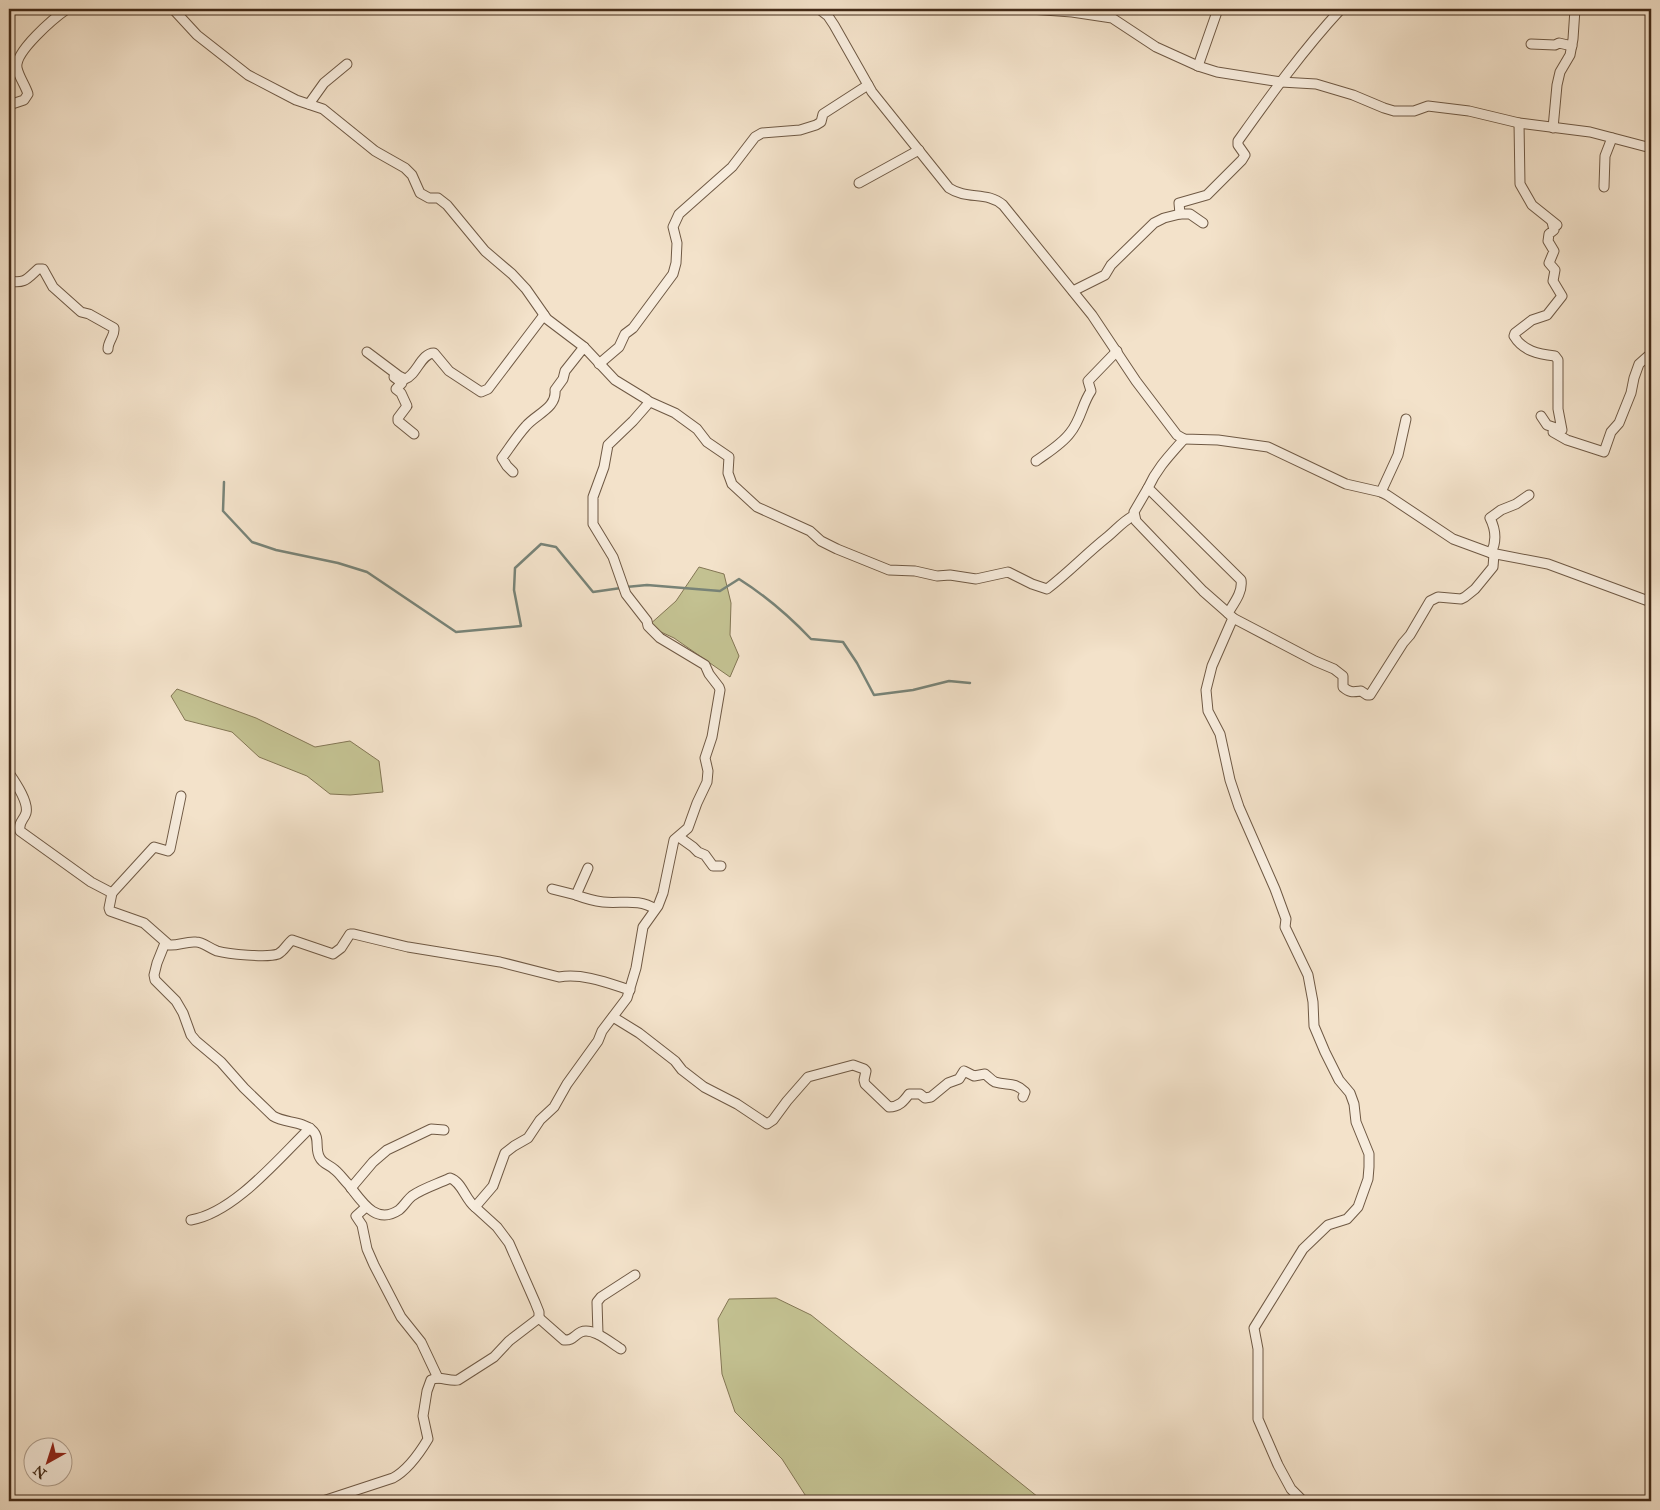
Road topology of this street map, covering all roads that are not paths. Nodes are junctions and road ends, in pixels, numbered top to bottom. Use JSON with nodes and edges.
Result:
{"nodes":[{"id":1,"x":66,"y":9,"type":"edge"},
{"id":2,"x":173,"y":9,"type":"edge"},
{"id":3,"x":819,"y":9,"type":"edge"},
{"id":4,"x":1030,"y":9,"type":"edge"},
{"id":5,"x":1218,"y":9,"type":"edge"},
{"id":6,"x":1341,"y":9,"type":"edge"},
{"id":7,"x":1574,"y":9,"type":"edge"},
{"id":8,"x":1530,"y":44,"type":"dead end"},
{"id":9,"x":1572,"y":46,"type":"junction"},
{"id":10,"x":347,"y":64,"type":"dead end"},
{"id":11,"x":1198,"y":66,"type":"junction"},
{"id":12,"x":1281,"y":82,"type":"junction"},
{"id":13,"x":868,"y":85,"type":"junction"},
{"id":14,"x":9,"y":104,"type":"edge"},
{"id":15,"x":309,"y":104,"type":"junction"},
{"id":16,"x":1519,"y":123,"type":"junction"},
{"id":17,"x":1553,"y":128,"type":"junction"},
{"id":18,"x":1612,"y":138,"type":"junction"},
{"id":19,"x":1651,"y":148,"type":"edge"},
{"id":20,"x":918,"y":150,"type":"junction"},
{"id":21,"x":858,"y":183,"type":"dead end"},
{"id":22,"x":1604,"y":188,"type":"dead end"},
{"id":23,"x":1180,"y":214,"type":"junction"},
{"id":24,"x":1203,"y":223,"type":"dead end"},
{"id":25,"x":9,"y":281,"type":"edge"},
{"id":26,"x":1073,"y":291,"type":"junction"},
{"id":27,"x":544,"y":315,"type":"junction"},
{"id":28,"x":584,"y":347,"type":"junction"},
{"id":29,"x":108,"y":349,"type":"dead end"},
{"id":30,"x":1117,"y":351,"type":"junction"},
{"id":31,"x":1651,"y":358,"type":"edge"},
{"id":32,"x":599,"y":364,"type":"junction"},
{"id":33,"x":648,"y":401,"type":"junction"},
{"id":34,"x":1406,"y":419,"type":"dead end"},
{"id":35,"x":414,"y":434,"type":"dead end"},
{"id":36,"x":1184,"y":440,"type":"junction"},
{"id":37,"x":1036,"y":461,"type":"dead end"},
{"id":38,"x":513,"y":472,"type":"dead end"},
{"id":39,"x":1148,"y":488,"type":"junction"},
{"id":40,"x":1381,"y":492,"type":"junction"},
{"id":41,"x":1529,"y":495,"type":"dead end"},
{"id":42,"x":1134,"y":516,"type":"junction"},
{"id":43,"x":1492,"y":553,"type":"junction"},
{"id":44,"x":1651,"y":602,"type":"edge"},
{"id":45,"x":1230,"y":615,"type":"junction"},
{"id":46,"x":9,"y":773,"type":"edge"},
{"id":47,"x":181,"y":796,"type":"dead end"},
{"id":48,"x":680,"y":837,"type":"junction"},
{"id":49,"x":721,"y":866,"type":"dead end"},
{"id":50,"x":588,"y":868,"type":"dead end"},
{"id":51,"x":552,"y":889,"type":"dead end"},
{"id":52,"x":112,"y":893,"type":"junction"},
{"id":53,"x":576,"y":895,"type":"junction"},
{"id":54,"x":655,"y":909,"type":"junction"},
{"id":55,"x":165,"y":943,"type":"junction"},
{"id":56,"x":630,"y":990,"type":"junction"},
{"id":57,"x":613,"y":1017,"type":"junction"},
{"id":58,"x":1023,"y":1098,"type":"dead end"},
{"id":59,"x":310,"y":1128,"type":"junction"},
{"id":60,"x":444,"y":1130,"type":"dead end"},
{"id":61,"x":351,"y":1188,"type":"junction"},
{"id":62,"x":366,"y":1207,"type":"junction"},
{"id":63,"x":475,"y":1207,"type":"junction"},
{"id":64,"x":191,"y":1220,"type":"dead end"},
{"id":65,"x":635,"y":1275,"type":"dead end"},
{"id":66,"x":539,"y":1318,"type":"junction"},
{"id":67,"x":598,"y":1334,"type":"junction"},
{"id":68,"x":620,"y":1349,"type":"dead end"},
{"id":69,"x":438,"y":1378,"type":"junction"},
{"id":70,"x":322,"y":1501,"type":"edge"},
{"id":71,"x":1303,"y":1501,"type":"edge"}],
"edges":[{"from":1,"to":14,"type":"street"},
{"from":2,"to":15,"type":"street"},
{"from":3,"to":13,"type":"street"},
{"from":4,"to":11,"type":"street"},
{"from":5,"to":11,"type":"street"},
{"from":6,"to":12,"type":"street"},
{"from":7,"to":9,"type":"street"},
{"from":8,"to":9,"type":"street"},
{"from":9,"to":17,"type":"street"},
{"from":10,"to":15,"type":"street"},
{"from":11,"to":12,"type":"street"},
{"from":12,"to":16,"type":"street"},
{"from":12,"to":23,"type":"street"},
{"from":13,"to":20,"type":"street"},
{"from":13,"to":32,"type":"street"},
{"from":15,"to":27,"type":"street"},
{"from":16,"to":17,"type":"street"},
{"from":16,"to":31,"type":"street"},
{"from":17,"to":18,"type":"street"},
{"from":18,"to":19,"type":"street"},
{"from":18,"to":22,"type":"street"},
{"from":20,"to":21,"type":"street"},
{"from":20,"to":26,"type":"street"},
{"from":23,"to":24,"type":"street"},
{"from":23,"to":26,"type":"street"},
{"from":25,"to":29,"type":"street"},
{"from":26,"to":30,"type":"street"},
{"from":27,"to":28,"type":"street"},
{"from":27,"to":35,"type":"street"},
{"from":28,"to":32,"type":"street"},
{"from":28,"to":38,"type":"street"},
{"from":30,"to":36,"type":"street"},
{"from":30,"to":37,"type":"street"},
{"from":32,"to":33,"type":"street"},
{"from":33,"to":42,"type":"street"},
{"from":33,"to":48,"type":"street"},
{"from":34,"to":40,"type":"street"},
{"from":36,"to":39,"type":"street"},
{"from":36,"to":40,"type":"street"},
{"from":39,"to":42,"type":"street"},
{"from":39,"to":45,"type":"street"},
{"from":40,"to":43,"type":"street"},
{"from":41,"to":43,"type":"street"},
{"from":42,"to":45,"type":"street"},
{"from":43,"to":44,"type":"street"},
{"from":43,"to":45,"type":"street"},
{"from":45,"to":71,"type":"street"},
{"from":46,"to":52,"type":"street"},
{"from":47,"to":52,"type":"street"},
{"from":48,"to":49,"type":"street"},
{"from":48,"to":54,"type":"street"},
{"from":50,"to":53,"type":"street"},
{"from":51,"to":53,"type":"street"},
{"from":52,"to":55,"type":"street"},
{"from":53,"to":54,"type":"street"},
{"from":54,"to":56,"type":"street"},
{"from":55,"to":56,"type":"street"},
{"from":55,"to":59,"type":"street"},
{"from":56,"to":57,"type":"street"},
{"from":57,"to":58,"type":"street"},
{"from":57,"to":63,"type":"street"},
{"from":59,"to":61,"type":"street"},
{"from":59,"to":64,"type":"street"},
{"from":60,"to":61,"type":"street"},
{"from":61,"to":62,"type":"street"},
{"from":62,"to":63,"type":"street"},
{"from":62,"to":69,"type":"street"},
{"from":63,"to":66,"type":"street"},
{"from":65,"to":67,"type":"street"},
{"from":66,"to":67,"type":"street"},
{"from":66,"to":69,"type":"street"},
{"from":67,"to":68,"type":"street"},
{"from":69,"to":70,"type":"street"}]}
